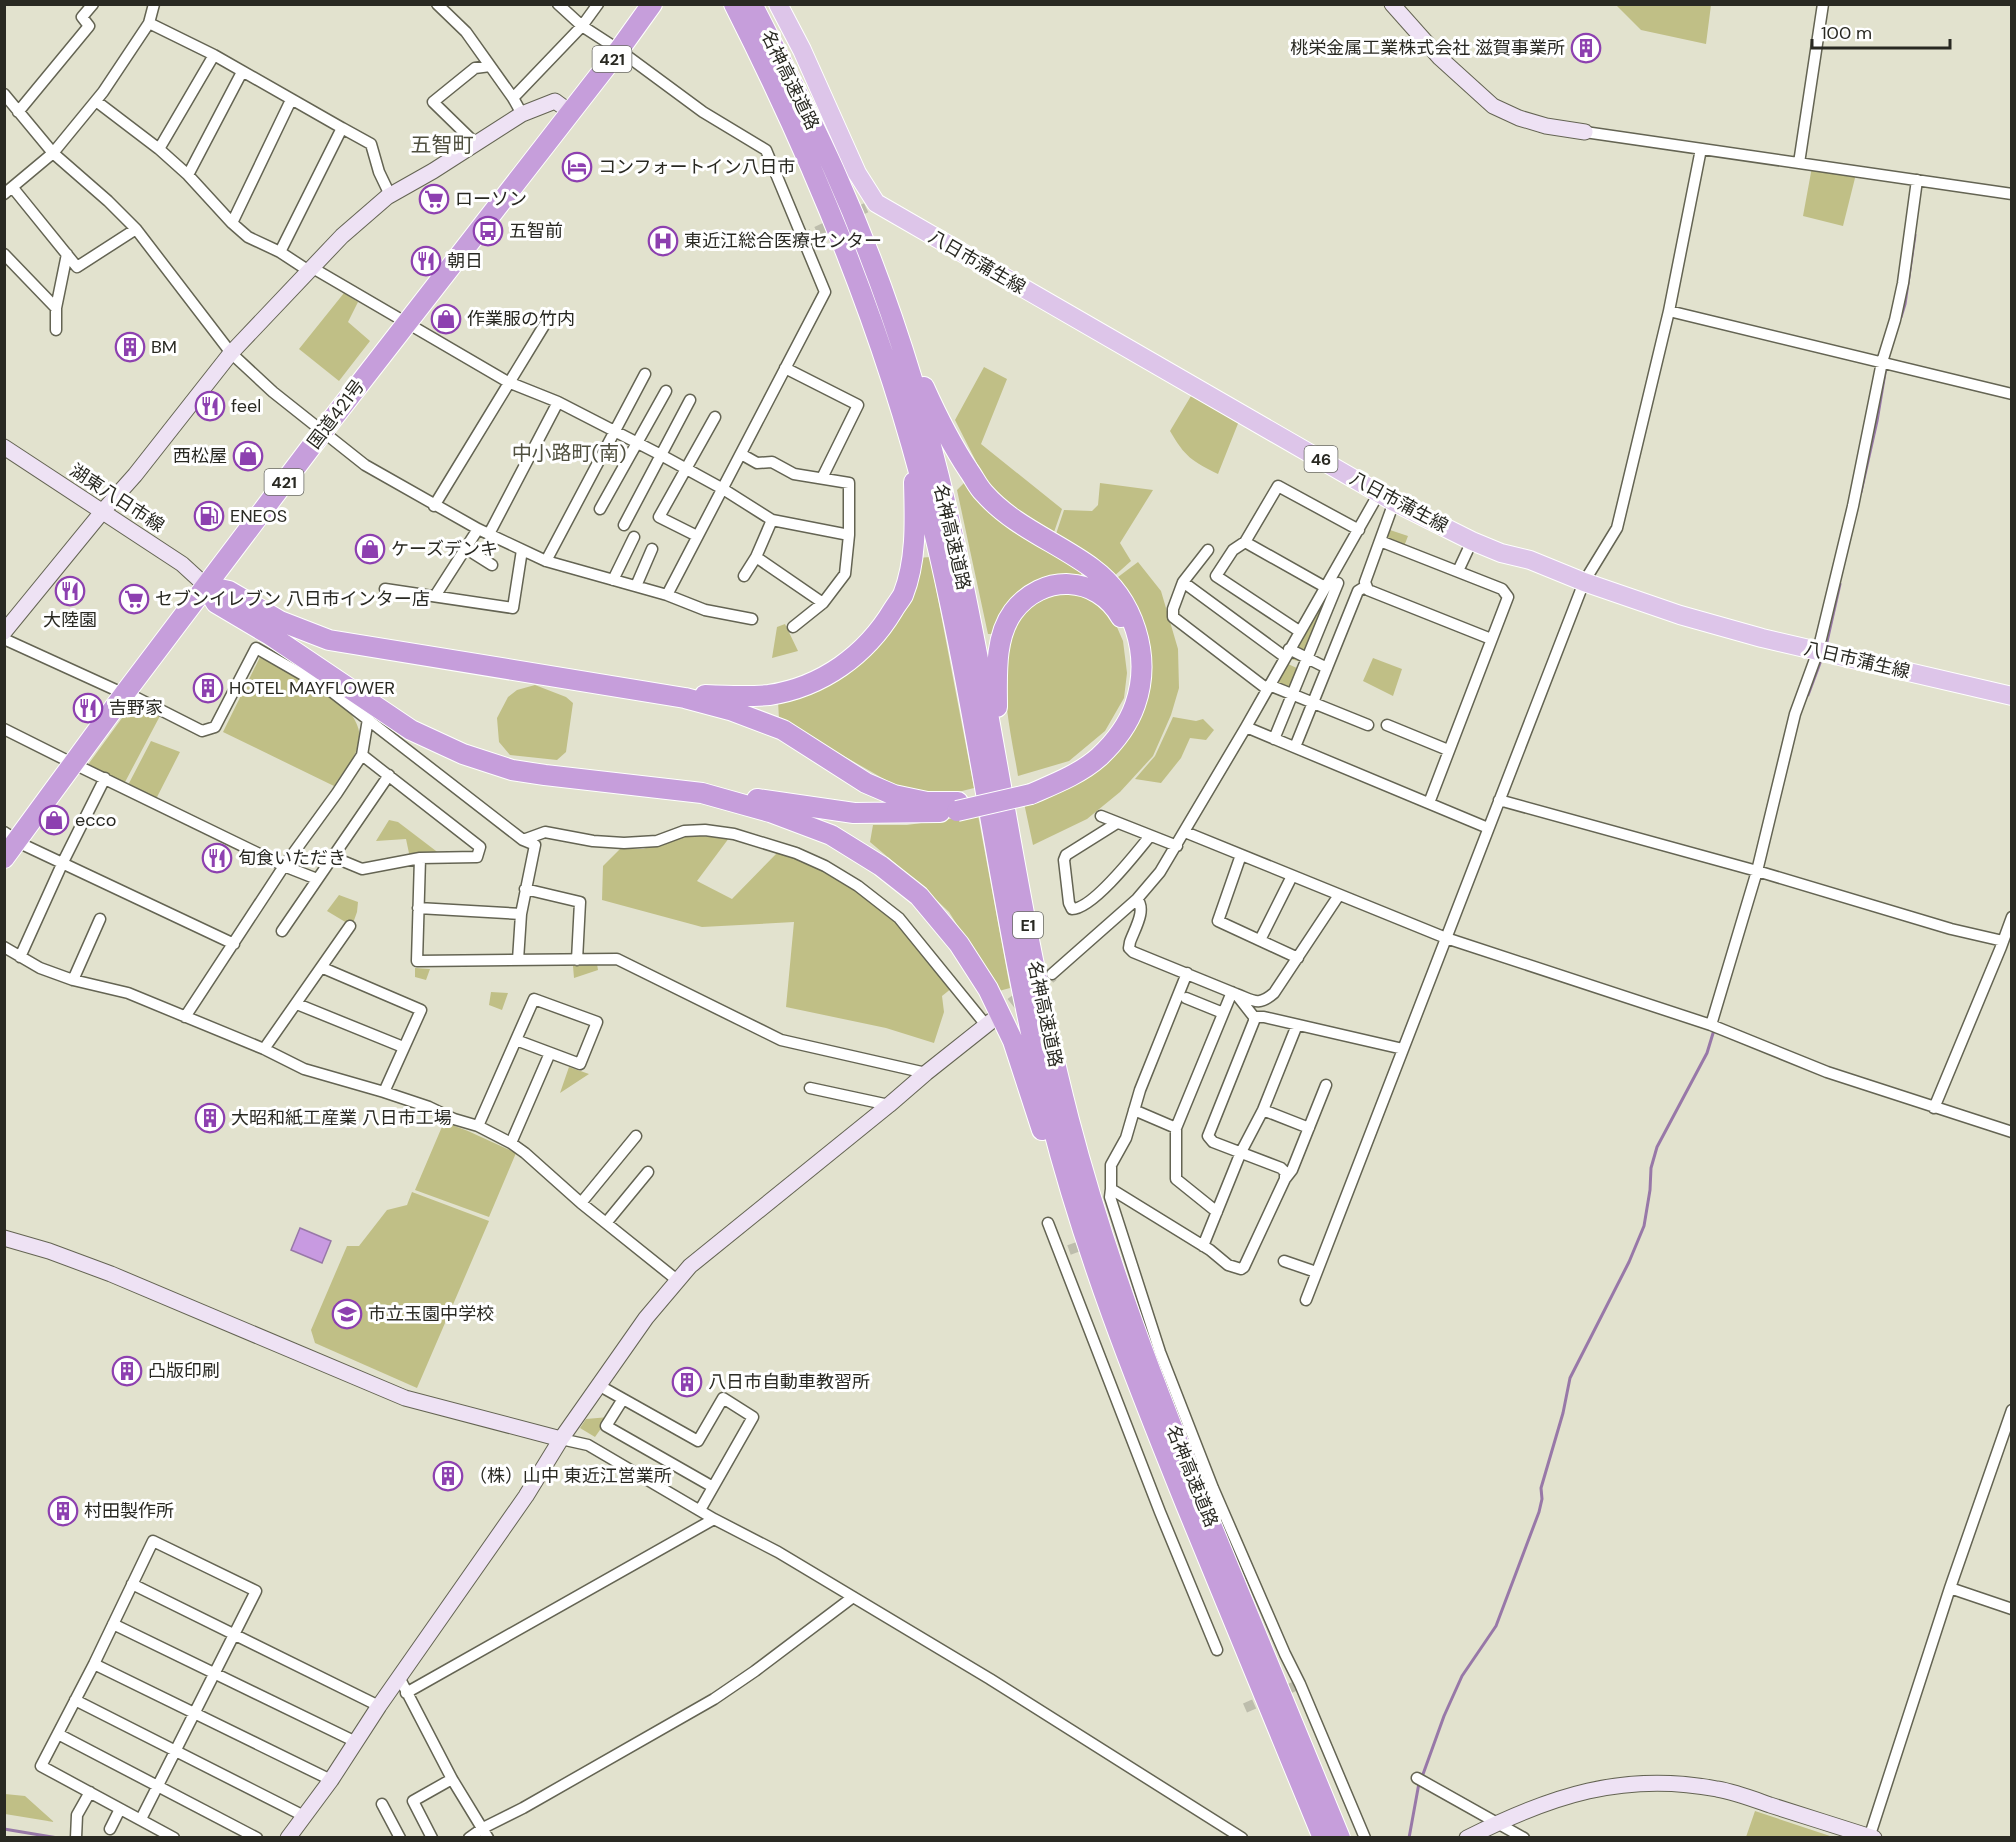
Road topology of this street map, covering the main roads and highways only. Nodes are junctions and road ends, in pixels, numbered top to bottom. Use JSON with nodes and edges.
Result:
{"nodes":[{"id":1,"x":652,"y":4,"type":"edge"},
{"id":2,"x":734,"y":4,"type":"edge"},
{"id":3,"x":752,"y":4,"type":"edge"},
{"id":4,"x":778,"y":4,"type":"edge"},
{"id":5,"x":835,"y":171,"type":"junction"},
{"id":6,"x":912,"y":448,"type":"junction"},
{"id":7,"x":206,"y":586,"type":"junction"},
{"id":8,"x":2012,"y":696,"type":"edge"},
{"id":9,"x":685,"y":698,"type":"junction"},
{"id":10,"x":997,"y":758,"type":"junction"},
{"id":11,"x":1031,"y":789,"type":"junction"},
{"id":12,"x":702,"y":793,"type":"junction"},
{"id":13,"x":958,"y":806,"type":"junction"},
{"id":14,"x":11,"y":836,"type":"edge"},
{"id":15,"x":4,"y":858,"type":"edge"},
{"id":16,"x":1131,"y":1369,"type":"junction"},
{"id":17,"x":1323,"y":1838,"type":"edge"},
{"id":18,"x":1340,"y":1838,"type":"edge"}],
"edges":[{"from":1,"to":7,"type":"highway","name":"国道421号","number":"421"},
{"from":2,"to":6,"type":"highway","name":"名神高速道路","number":"E1"},
{"from":3,"to":5,"type":"highway","name":"名神高速道路","number":"E1"},
{"from":4,"to":8,"type":"main road","name":"八日市蒲生線","number":"46"},
{"from":5,"to":10,"type":"highway","name":"名神高速道路","number":"E1"},
{"from":5,"to":11,"type":"highway"},
{"from":6,"to":9,"type":"highway"},
{"from":6,"to":16,"type":"highway","name":"名神高速道路","number":"E1"},
{"from":7,"to":9,"type":"highway"},
{"from":7,"to":12,"type":"highway"},
{"from":7,"to":14,"type":"highway","name":"国道421号","number":"421"},
{"from":9,"to":13,"type":"highway"},
{"from":10,"to":11,"type":"highway"},
{"from":10,"to":18,"type":"highway","name":"名神高速道路","number":"E1"},
{"from":11,"to":13,"type":"highway"},
{"from":12,"to":13,"type":"highway"},
{"from":12,"to":16,"type":"highway"},
{"from":14,"to":15,"type":"highway","name":"国道421号","number":"421"},
{"from":16,"to":17,"type":"highway","name":"名神高速道路","number":"E1"}]}
